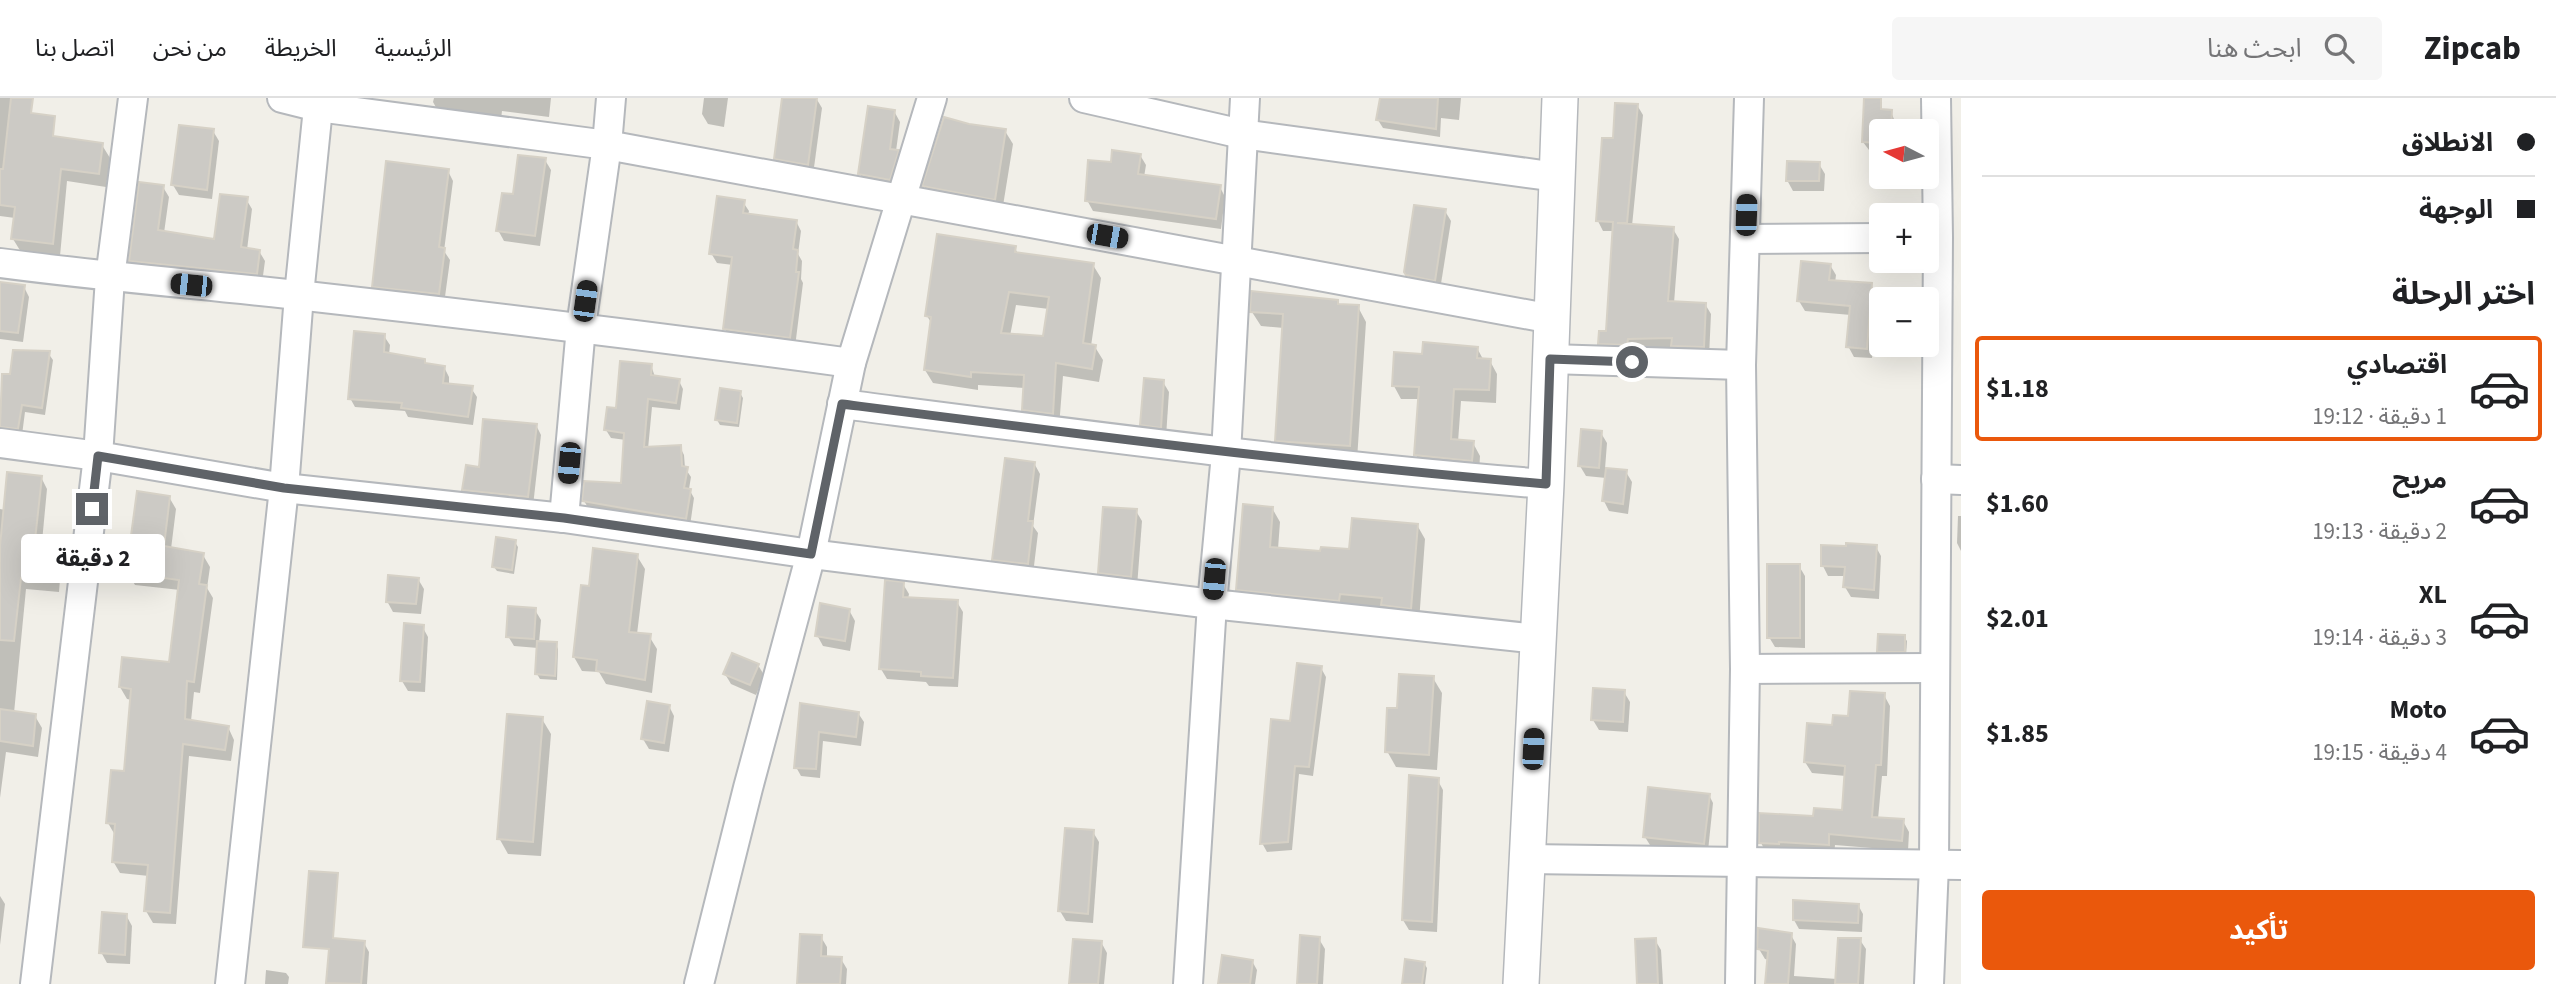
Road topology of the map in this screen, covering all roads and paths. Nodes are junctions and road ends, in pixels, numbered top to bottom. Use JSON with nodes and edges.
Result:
{"nodes":[{"id":1,"x":133,"y":98,"type":"edge"},
{"id":2,"x":282,"y":98,"type":"edge"},
{"id":3,"x":611,"y":98,"type":"edge"},
{"id":4,"x":932,"y":98,"type":"edge"},
{"id":5,"x":1084,"y":98,"type":"edge"},
{"id":6,"x":1245,"y":98,"type":"edge"},
{"id":7,"x":1560,"y":98,"type":"edge"},
{"id":8,"x":1749,"y":98,"type":"edge"},
{"id":9,"x":1936,"y":98,"type":"edge"},
{"id":10,"x":319,"y":102,"type":"edge"},
{"id":11,"x":1242,"y":134,"type":"junction"},
{"id":12,"x":607,"y":145,"type":"junction"},
{"id":13,"x":1557,"y":177,"type":"junction"},
{"id":14,"x":901,"y":199,"type":"junction"},
{"id":15,"x":1933,"y":203,"type":"edge"},
{"id":16,"x":1869,"y":238,"type":"edge"},
{"id":17,"x":1745,"y":239,"type":"junction"},
{"id":18,"x":1236,"y":259,"type":"junction"},
{"id":19,"x":0,"y":263,"type":"edge"},
{"id":20,"x":1934,"y":273,"type":"edge"},
{"id":21,"x":110,"y":278,"type":"junction"},
{"id":22,"x":299,"y":295,"type":"junction"},
{"id":23,"x":1552,"y":319,"type":"junction"},
{"id":24,"x":581,"y":327,"type":"junction"},
{"id":25,"x":1550,"y":359,"type":"junction"},
{"id":26,"x":851,"y":363,"type":"junction"},
{"id":27,"x":1741,"y":365,"type":"junction"},
{"id":28,"x":842,"y":404,"type":"junction"},
{"id":29,"x":0,"y":443,"type":"edge"},
{"id":30,"x":1226,"y":453,"type":"junction"},
{"id":31,"x":98,"y":456,"type":"junction"},
{"id":32,"x":1948,"y":480,"type":"edge"},
{"id":33,"x":1546,"y":484,"type":"junction"},
{"id":34,"x":284,"y":488,"type":"junction"},
{"id":35,"x":564,"y":518,"type":"junction"},
{"id":36,"x":811,"y":554,"type":"junction"},
{"id":37,"x":1212,"y":604,"type":"junction"},
{"id":38,"x":1538,"y":639,"type":"junction"},
{"id":39,"x":1934,"y":668,"type":"junction"},
{"id":40,"x":1745,"y":669,"type":"junction"},
{"id":41,"x":1527,"y":859,"type":"junction"},
{"id":42,"x":1744,"y":862,"type":"junction"},
{"id":43,"x":1947,"y":865,"type":"edge"},
{"id":44,"x":35,"y":984,"type":"edge"},
{"id":45,"x":230,"y":984,"type":"edge"},
{"id":46,"x":699,"y":984,"type":"edge"},
{"id":47,"x":1188,"y":984,"type":"edge"},
{"id":48,"x":1521,"y":984,"type":"edge"},
{"id":49,"x":1740,"y":984,"type":"edge"},
{"id":50,"x":1928,"y":984,"type":"edge"}],
"edges":[{"from":1,"to":21,"type":"street"},
{"from":2,"to":10,"type":"street"},
{"from":3,"to":12,"type":"street"},
{"from":4,"to":14,"type":"street"},
{"from":5,"to":11,"type":"street"},
{"from":6,"to":11,"type":"street"},
{"from":7,"to":13,"type":"street"},
{"from":8,"to":17,"type":"street"},
{"from":9,"to":15,"type":"street"},
{"from":10,"to":12,"type":"street"},
{"from":10,"to":22,"type":"street"},
{"from":11,"to":13,"type":"street"},
{"from":11,"to":18,"type":"street"},
{"from":12,"to":14,"type":"street"},
{"from":12,"to":24,"type":"street"},
{"from":13,"to":23,"type":"street"},
{"from":14,"to":18,"type":"street"},
{"from":14,"to":26,"type":"street"},
{"from":16,"to":17,"type":"street"},
{"from":17,"to":27,"type":"street"},
{"from":18,"to":23,"type":"street"},
{"from":18,"to":30,"type":"street"},
{"from":19,"to":21,"type":"street"},
{"from":20,"to":32,"type":"street"},
{"from":21,"to":22,"type":"street"},
{"from":21,"to":31,"type":"street"},
{"from":22,"to":24,"type":"street"},
{"from":22,"to":34,"type":"street"},
{"from":23,"to":25,"type":"street"},
{"from":24,"to":26,"type":"street"},
{"from":24,"to":35,"type":"street"},
{"from":25,"to":27,"type":"street"},
{"from":25,"to":33,"type":"street"},
{"from":26,"to":28,"type":"street"},
{"from":27,"to":40,"type":"street"},
{"from":28,"to":30,"type":"street"},
{"from":28,"to":36,"type":"street"},
{"from":29,"to":31,"type":"street"},
{"from":30,"to":33,"type":"street"},
{"from":30,"to":37,"type":"street"},
{"from":31,"to":34,"type":"street"},
{"from":31,"to":44,"type":"street"},
{"from":32,"to":39,"type":"street"},
{"from":33,"to":38,"type":"street"},
{"from":34,"to":35,"type":"street"},
{"from":34,"to":45,"type":"street"},
{"from":35,"to":36,"type":"street"},
{"from":36,"to":37,"type":"street"},
{"from":36,"to":46,"type":"street"},
{"from":37,"to":38,"type":"street"},
{"from":37,"to":47,"type":"street"},
{"from":38,"to":41,"type":"street"},
{"from":39,"to":40,"type":"street"},
{"from":39,"to":43,"type":"street"},
{"from":40,"to":42,"type":"street"},
{"from":41,"to":42,"type":"street"},
{"from":41,"to":48,"type":"street"},
{"from":42,"to":43,"type":"street"},
{"from":42,"to":49,"type":"street"},
{"from":43,"to":50,"type":"street"}]}
